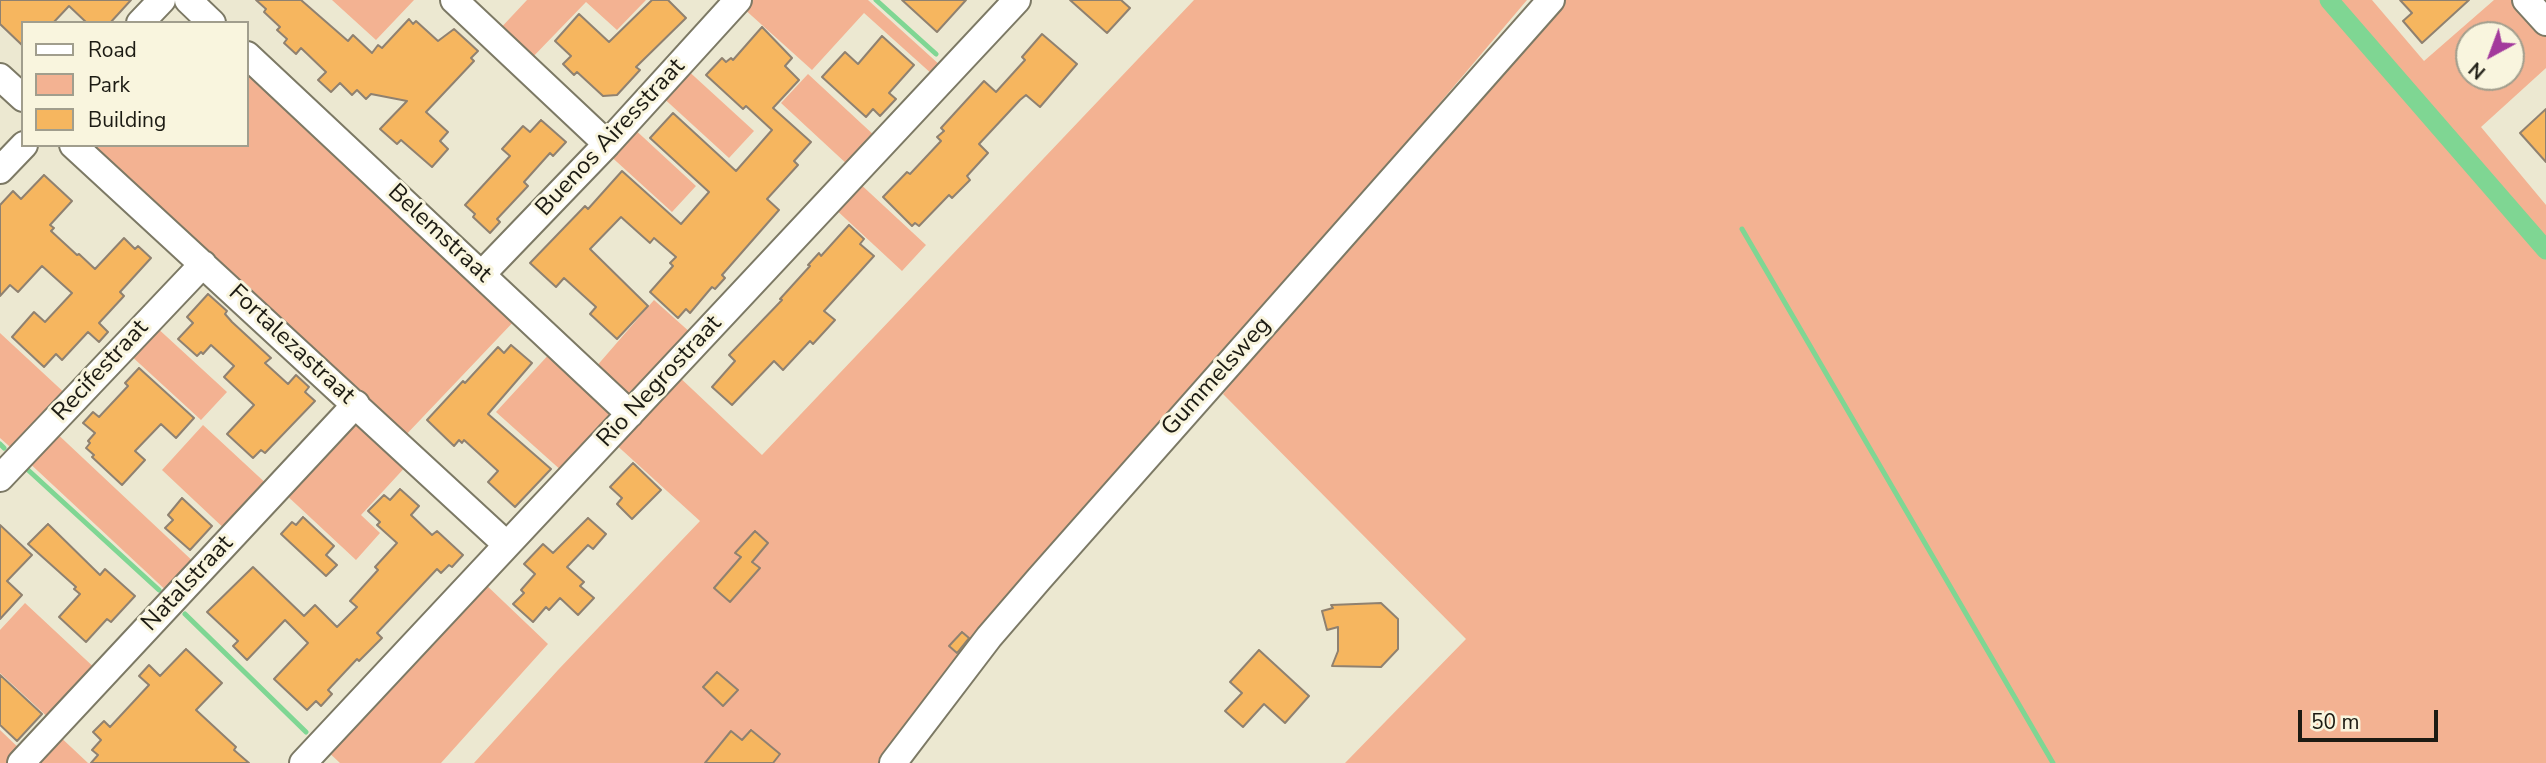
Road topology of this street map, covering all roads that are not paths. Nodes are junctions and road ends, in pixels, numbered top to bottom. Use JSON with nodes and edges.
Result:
{"nodes":[{"id":1,"x":162,"y":0,"type":"edge"},
{"id":2,"x":188,"y":0,"type":"edge"},
{"id":3,"x":454,"y":0,"type":"edge"},
{"id":4,"x":1017,"y":0,"type":"edge"},
{"id":5,"x":1551,"y":0,"type":"edge"},
{"id":6,"x":2526,"y":0,"type":"edge"},
{"id":7,"x":729,"y":3,"type":"edge"},
{"id":8,"x":142,"y":21,"type":"edge"},
{"id":9,"x":210,"y":21,"type":"edge"},
{"id":10,"x":2546,"y":22,"type":"edge"},
{"id":11,"x":248,"y":56,"type":"edge"},
{"id":12,"x":0,"y":77,"type":"edge"},
{"id":13,"x":21,"y":96,"type":"edge"},
{"id":14,"x":607,"y":144,"type":"junction"},
{"id":15,"x":21,"y":147,"type":"edge"},
{"id":16,"x":76,"y":147,"type":"edge"},
{"id":17,"x":0,"y":170,"type":"edge"},
{"id":18,"x":203,"y":264,"type":"junction"},
{"id":19,"x":482,"y":274,"type":"junction"},
{"id":20,"x":356,"y":404,"type":"junction"},
{"id":21,"x":630,"y":414,"type":"junction"},
{"id":22,"x":0,"y":478,"type":"edge"},
{"id":23,"x":507,"y":545,"type":"junction"},
{"id":24,"x":21,"y":763,"type":"edge"},
{"id":25,"x":303,"y":763,"type":"edge"},
{"id":26,"x":893,"y":763,"type":"edge"}],
"edges":[{"from":1,"to":8,"type":"street"},
{"from":2,"to":9,"type":"street"},
{"from":3,"to":14,"type":"street"},
{"from":4,"to":21,"type":"street","name":"Rio Negrostraat"},
{"from":5,"to":26,"type":"street","name":"Gummelsweg"},
{"from":6,"to":10,"type":"street"},
{"from":7,"to":14,"type":"street","name":"Buenos Airesstraat"},
{"from":11,"to":19,"type":"street","name":"Belemstraat"},
{"from":12,"to":13,"type":"street"},
{"from":14,"to":19,"type":"street","name":"Buenos Airesstraat"},
{"from":15,"to":17,"type":"street"},
{"from":16,"to":18,"type":"street","name":"Fortalezastraat"},
{"from":18,"to":20,"type":"street","name":"Fortalezastraat"},
{"from":18,"to":22,"type":"street","name":"Recifestraat"},
{"from":19,"to":21,"type":"street","name":"Belemstraat"},
{"from":20,"to":23,"type":"street","name":"Fortalezastraat"},
{"from":20,"to":24,"type":"street","name":"Natalstraat"},
{"from":21,"to":23,"type":"street","name":"Rio Negrostraat"},
{"from":23,"to":25,"type":"street","name":"Rio Negrostraat"}]}
